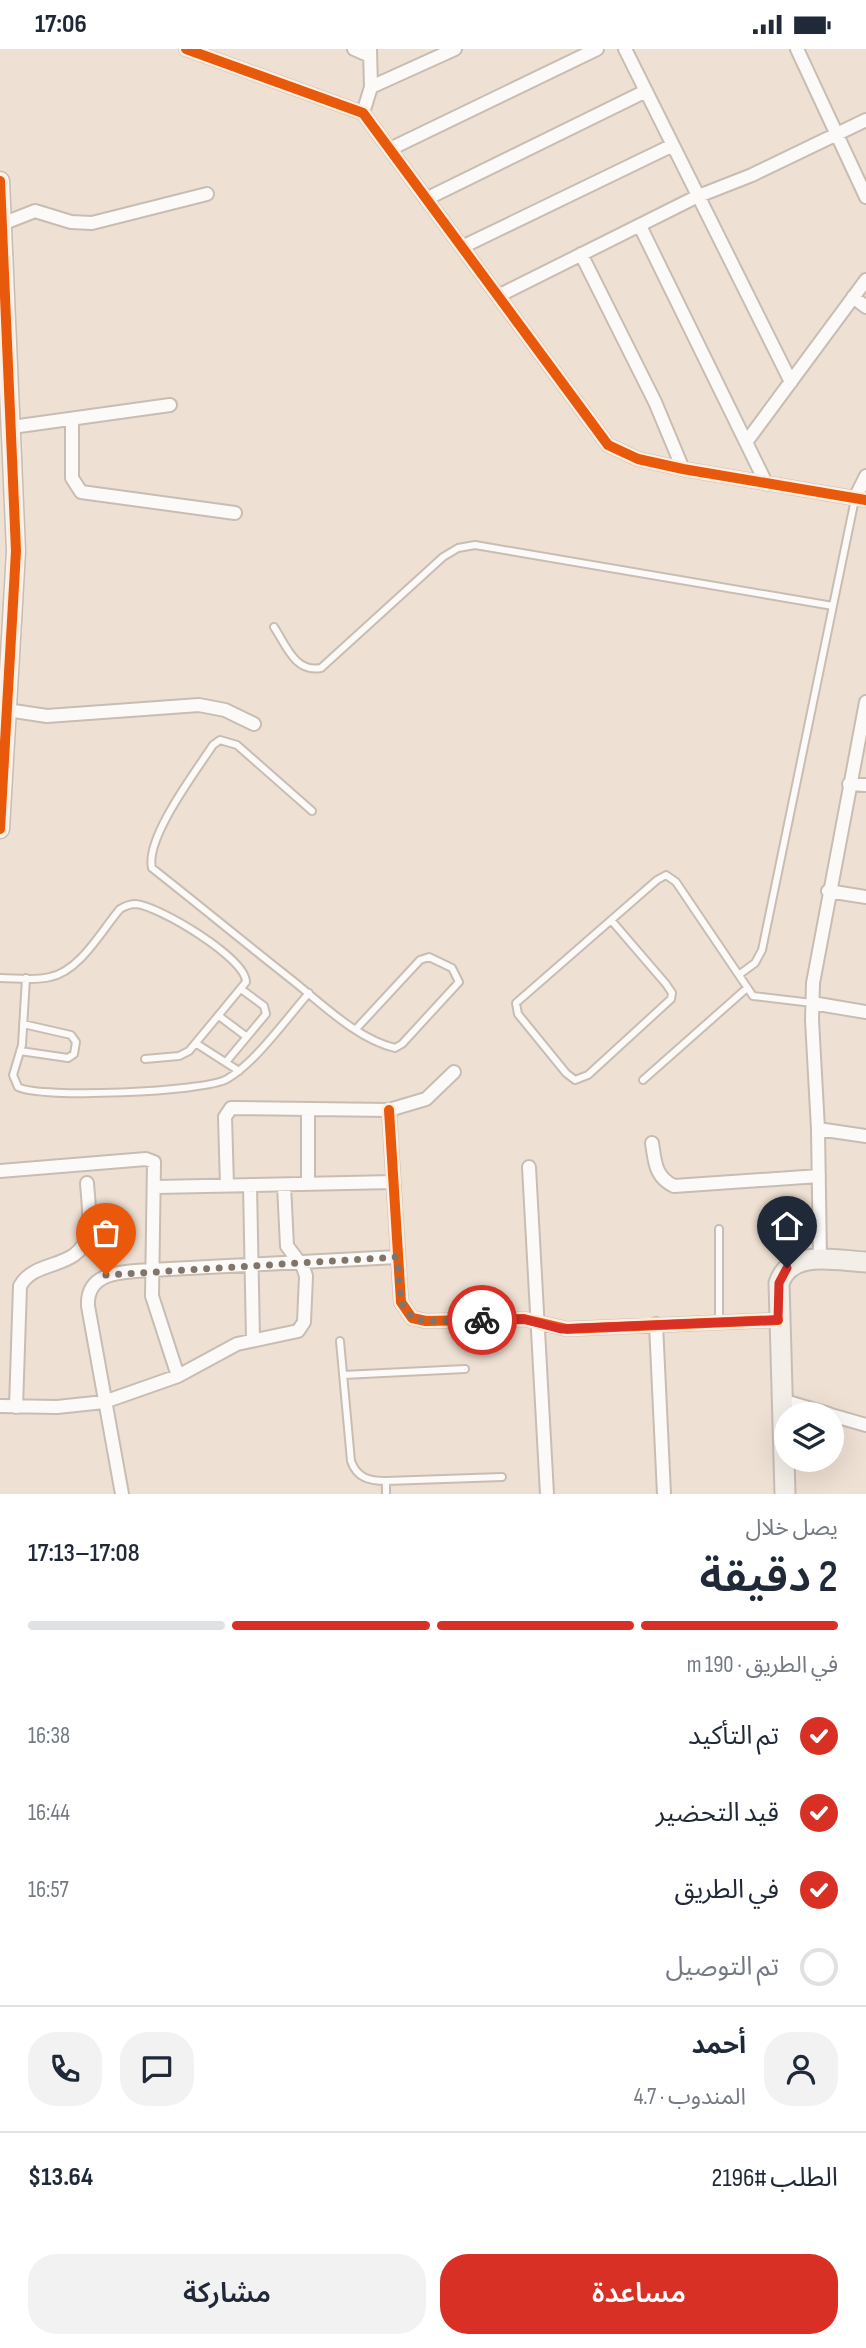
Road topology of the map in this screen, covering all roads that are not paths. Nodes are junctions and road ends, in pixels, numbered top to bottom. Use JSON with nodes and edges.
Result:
{"nodes":[{"id":1,"x":186,"y":49,"type":"edge"},
{"id":2,"x":354,"y":49,"type":"edge"},
{"id":3,"x":455,"y":49,"type":"edge"},
{"id":4,"x":597,"y":49,"type":"edge"},
{"id":5,"x":625,"y":49,"type":"edge"},
{"id":6,"x":797,"y":49,"type":"edge"},
{"id":7,"x":370,"y":53,"type":"edge"},
{"id":8,"x":371,"y":87,"type":"junction"},
{"id":9,"x":646,"y":92,"type":"junction"},
{"id":10,"x":363,"y":113,"type":"junction"},
{"id":11,"x":866,"y":120,"type":"edge"},
{"id":12,"x":838,"y":134,"type":"junction"},
{"id":13,"x":671,"y":146,"type":"junction"},
{"id":14,"x":390,"y":149,"type":"junction"},
{"id":15,"x":0,"y":181,"type":"edge"},
{"id":16,"x":207,"y":194,"type":"dead end"},
{"id":17,"x":696,"y":197,"type":"junction"},
{"id":18,"x":866,"y":197,"type":"edge"},
{"id":19,"x":426,"y":199,"type":"junction"},
{"id":20,"x":2,"y":224,"type":"edge"},
{"id":21,"x":640,"y":226,"type":"junction"},
{"id":22,"x":462,"y":247,"type":"junction"},
{"id":23,"x":581,"y":254,"type":"junction"},
{"id":24,"x":866,"y":280,"type":"edge"},
{"id":25,"x":498,"y":296,"type":"junction"},
{"id":26,"x":853,"y":297,"type":"junction"},
{"id":27,"x":866,"y":307,"type":"edge"},
{"id":28,"x":791,"y":382,"type":"junction"},
{"id":29,"x":170,"y":405,"type":"dead end"},
{"id":30,"x":72,"y":419,"type":"junction"},
{"id":31,"x":12,"y":427,"type":"junction"},
{"id":32,"x":747,"y":441,"type":"junction"},
{"id":33,"x":683,"y":469,"type":"junction"},
{"id":34,"x":866,"y":476,"type":"edge"},
{"id":35,"x":766,"y":484,"type":"junction"},
{"id":36,"x":861,"y":499,"type":"edge"},
{"id":37,"x":235,"y":513,"type":"dead end"},
{"id":38,"x":833,"y":606,"type":"junction"},
{"id":39,"x":274,"y":627,"type":"dead end"},
{"id":40,"x":866,"y":702,"type":"edge"},
{"id":41,"x":4,"y":710,"type":"edge"},
{"id":42,"x":254,"y":724,"type":"dead end"},
{"id":43,"x":849,"y":784,"type":"junction"},
{"id":44,"x":866,"y":785,"type":"edge"},
{"id":45,"x":312,"y":811,"type":"dead end"},
{"id":46,"x":0,"y":829,"type":"edge"},
{"id":47,"x":828,"y":891,"type":"junction"},
{"id":48,"x":866,"y":897,"type":"edge"},
{"id":49,"x":611,"y":920,"type":"junction"},
{"id":50,"x":740,"y":974,"type":"junction"},
{"id":51,"x":0,"y":978,"type":"edge"},
{"id":52,"x":26,"y":978,"type":"junction"},
{"id":53,"x":747,"y":988,"type":"junction"},
{"id":54,"x":241,"y":989,"type":"junction"},
{"id":55,"x":309,"y":993,"type":"junction"},
{"id":56,"x":812,"y":1003,"type":"junction"},
{"id":57,"x":866,"y":1012,"type":"edge"},
{"id":58,"x":219,"y":1016,"type":"junction"},
{"id":59,"x":23,"y":1024,"type":"junction"},
{"id":60,"x":356,"y":1029,"type":"junction"},
{"id":61,"x":247,"y":1037,"type":"junction"},
{"id":62,"x":197,"y":1044,"type":"junction"},
{"id":63,"x":20,"y":1051,"type":"junction"},
{"id":64,"x":145,"y":1059,"type":"dead end"},
{"id":65,"x":226,"y":1062,"type":"junction"},
{"id":66,"x":239,"y":1071,"type":"junction"},
{"id":67,"x":454,"y":1072,"type":"dead end"},
{"id":68,"x":643,"y":1080,"type":"dead end"},
{"id":69,"x":307,"y":1110,"type":"junction"},
{"id":70,"x":389,"y":1111,"type":"junction"},
{"id":71,"x":818,"y":1129,"type":"junction"},
{"id":72,"x":866,"y":1136,"type":"edge"},
{"id":73,"x":652,"y":1143,"type":"dead end"},
{"id":74,"x":529,"y":1167,"type":"dead end"},
{"id":75,"x":0,"y":1171,"type":"edge"},
{"id":76,"x":819,"y":1176,"type":"junction"},
{"id":77,"x":393,"y":1182,"type":"junction"},
{"id":78,"x":87,"y":1183,"type":"dead end"},
{"id":79,"x":308,"y":1184,"type":"junction"},
{"id":80,"x":250,"y":1185,"type":"junction"},
{"id":81,"x":284,"y":1185,"type":"junction"},
{"id":82,"x":227,"y":1186,"type":"junction"},
{"id":83,"x":155,"y":1188,"type":"junction"},
{"id":84,"x":719,"y":1229,"type":"dead end"},
{"id":85,"x":397,"y":1257,"type":"junction"},
{"id":86,"x":820,"y":1260,"type":"junction"},
{"id":87,"x":299,"y":1262,"type":"junction"},
{"id":88,"x":866,"y":1262,"type":"edge"},
{"id":89,"x":251,"y":1265,"type":"junction"},
{"id":90,"x":151,"y":1270,"type":"junction"},
{"id":91,"x":778,"y":1320,"type":"junction"},
{"id":92,"x":719,"y":1322,"type":"junction"},
{"id":93,"x":540,"y":1323,"type":"junction"},
{"id":94,"x":656,"y":1324,"type":"junction"},
{"id":95,"x":253,"y":1339,"type":"junction"},
{"id":96,"x":340,"y":1341,"type":"dead end"},
{"id":97,"x":465,"y":1369,"type":"dead end"},
{"id":98,"x":343,"y":1375,"type":"junction"},
{"id":99,"x":178,"y":1376,"type":"junction"},
{"id":100,"x":781,"y":1400,"type":"junction"},
{"id":101,"x":104,"y":1402,"type":"junction"},
{"id":102,"x":788,"y":1402,"type":"edge"},
{"id":103,"x":0,"y":1406,"type":"edge"},
{"id":104,"x":16,"y":1407,"type":"junction"},
{"id":105,"x":844,"y":1418,"type":"edge"},
{"id":106,"x":866,"y":1425,"type":"edge"},
{"id":107,"x":502,"y":1477,"type":"dead end"},
{"id":108,"x":386,"y":1481,"type":"junction"},
{"id":109,"x":122,"y":1494,"type":"edge"},
{"id":110,"x":386,"y":1494,"type":"edge"},
{"id":111,"x":547,"y":1494,"type":"edge"},
{"id":112,"x":664,"y":1494,"type":"edge"},
{"id":113,"x":785,"y":1494,"type":"edge"}],
"edges":[{"from":1,"to":10,"type":"street"},
{"from":2,"to":7,"type":"street"},
{"from":3,"to":8,"type":"street"},
{"from":4,"to":14,"type":"street"},
{"from":5,"to":9,"type":"street"},
{"from":6,"to":12,"type":"street"},
{"from":7,"to":8,"type":"street"},
{"from":8,"to":10,"type":"street"},
{"from":9,"to":13,"type":"street"},
{"from":9,"to":19,"type":"street"},
{"from":10,"to":14,"type":"street"},
{"from":11,"to":12,"type":"street"},
{"from":12,"to":17,"type":"street"},
{"from":12,"to":18,"type":"street"},
{"from":13,"to":17,"type":"street"},
{"from":13,"to":22,"type":"street"},
{"from":14,"to":19,"type":"street"},
{"from":15,"to":20,"type":"street"},
{"from":16,"to":20,"type":"street"},
{"from":17,"to":21,"type":"street"},
{"from":17,"to":28,"type":"street"},
{"from":19,"to":22,"type":"street"},
{"from":20,"to":31,"type":"street"},
{"from":21,"to":23,"type":"street"},
{"from":21,"to":32,"type":"street"},
{"from":22,"to":25,"type":"street"},
{"from":23,"to":25,"type":"street"},
{"from":23,"to":33,"type":"street"},
{"from":24,"to":26,"type":"street"},
{"from":25,"to":33,"type":"street"},
{"from":26,"to":27,"type":"street"},
{"from":26,"to":28,"type":"street"},
{"from":28,"to":32,"type":"street"},
{"from":29,"to":30,"type":"street"},
{"from":30,"to":31,"type":"street"},
{"from":30,"to":37,"type":"street"},
{"from":31,"to":41,"type":"street"},
{"from":32,"to":35,"type":"street"},
{"from":33,"to":35,"type":"street"},
{"from":34,"to":36,"type":"street"},
{"from":35,"to":36,"type":"street"},
{"from":36,"to":38,"type":"lane"},
{"from":38,"to":39,"type":"lane"},
{"from":38,"to":50,"type":"lane"},
{"from":40,"to":43,"type":"street"},
{"from":41,"to":42,"type":"street"},
{"from":41,"to":46,"type":"street"},
{"from":43,"to":44,"type":"street"},
{"from":43,"to":47,"type":"street"},
{"from":45,"to":55,"type":"lane"},
{"from":47,"to":48,"type":"street"},
{"from":47,"to":56,"type":"street"},
{"from":49,"to":49,"type":"lane"},
{"from":49,"to":50,"type":"lane"},
{"from":50,"to":53,"type":"lane"},
{"from":51,"to":52,"type":"lane"},
{"from":52,"to":54,"type":"lane"},
{"from":52,"to":59,"type":"lane"},
{"from":53,"to":56,"type":"lane"},
{"from":53,"to":68,"type":"lane"},
{"from":54,"to":58,"type":"lane"},
{"from":54,"to":61,"type":"lane"},
{"from":55,"to":60,"type":"lane"},
{"from":55,"to":66,"type":"lane"},
{"from":56,"to":57,"type":"street"},
{"from":56,"to":71,"type":"street"},
{"from":58,"to":61,"type":"lane"},
{"from":58,"to":62,"type":"lane"},
{"from":59,"to":63,"type":"lane"},
{"from":59,"to":63,"type":"lane"},
{"from":60,"to":60,"type":"lane"},
{"from":61,"to":65,"type":"lane"},
{"from":62,"to":64,"type":"lane"},
{"from":62,"to":65,"type":"lane"},
{"from":63,"to":66,"type":"lane"},
{"from":65,"to":66,"type":"lane"},
{"from":67,"to":70,"type":"street"},
{"from":69,"to":70,"type":"street"},
{"from":69,"to":79,"type":"street"},
{"from":69,"to":82,"type":"street"},
{"from":70,"to":77,"type":"street"},
{"from":71,"to":72,"type":"street"},
{"from":71,"to":76,"type":"street"},
{"from":73,"to":76,"type":"street"},
{"from":74,"to":93,"type":"street"},
{"from":75,"to":83,"type":"street"},
{"from":76,"to":86,"type":"street"},
{"from":77,"to":79,"type":"street"},
{"from":77,"to":85,"type":"street"},
{"from":78,"to":104,"type":"street"},
{"from":79,"to":81,"type":"street"},
{"from":80,"to":81,"type":"street"},
{"from":80,"to":82,"type":"street"},
{"from":80,"to":89,"type":"street"},
{"from":81,"to":87,"type":"street"},
{"from":82,"to":83,"type":"street"},
{"from":83,"to":90,"type":"street"},
{"from":84,"to":92,"type":"lane"},
{"from":85,"to":87,"type":"street"},
{"from":85,"to":93,"type":"street"},
{"from":86,"to":88,"type":"main road"},
{"from":86,"to":91,"type":"main road"},
{"from":87,"to":89,"type":"street"},
{"from":87,"to":95,"type":"street"},
{"from":89,"to":90,"type":"street"},
{"from":89,"to":95,"type":"street"},
{"from":90,"to":99,"type":"street"},
{"from":90,"to":101,"type":"street"},
{"from":91,"to":92,"type":"street"},
{"from":91,"to":100,"type":"main road"},
{"from":92,"to":94,"type":"street"},
{"from":93,"to":94,"type":"street"},
{"from":93,"to":111,"type":"street"},
{"from":94,"to":112,"type":"street"},
{"from":95,"to":99,"type":"street"},
{"from":96,"to":98,"type":"lane"},
{"from":97,"to":98,"type":"lane"},
{"from":98,"to":108,"type":"lane"},
{"from":99,"to":101,"type":"street"},
{"from":100,"to":102,"type":"street"},
{"from":100,"to":113,"type":"main road"},
{"from":101,"to":104,"type":"street"},
{"from":101,"to":109,"type":"street"},
{"from":103,"to":104,"type":"street"},
{"from":105,"to":106,"type":"street"},
{"from":107,"to":108,"type":"lane"},
{"from":108,"to":110,"type":"lane"}]}
